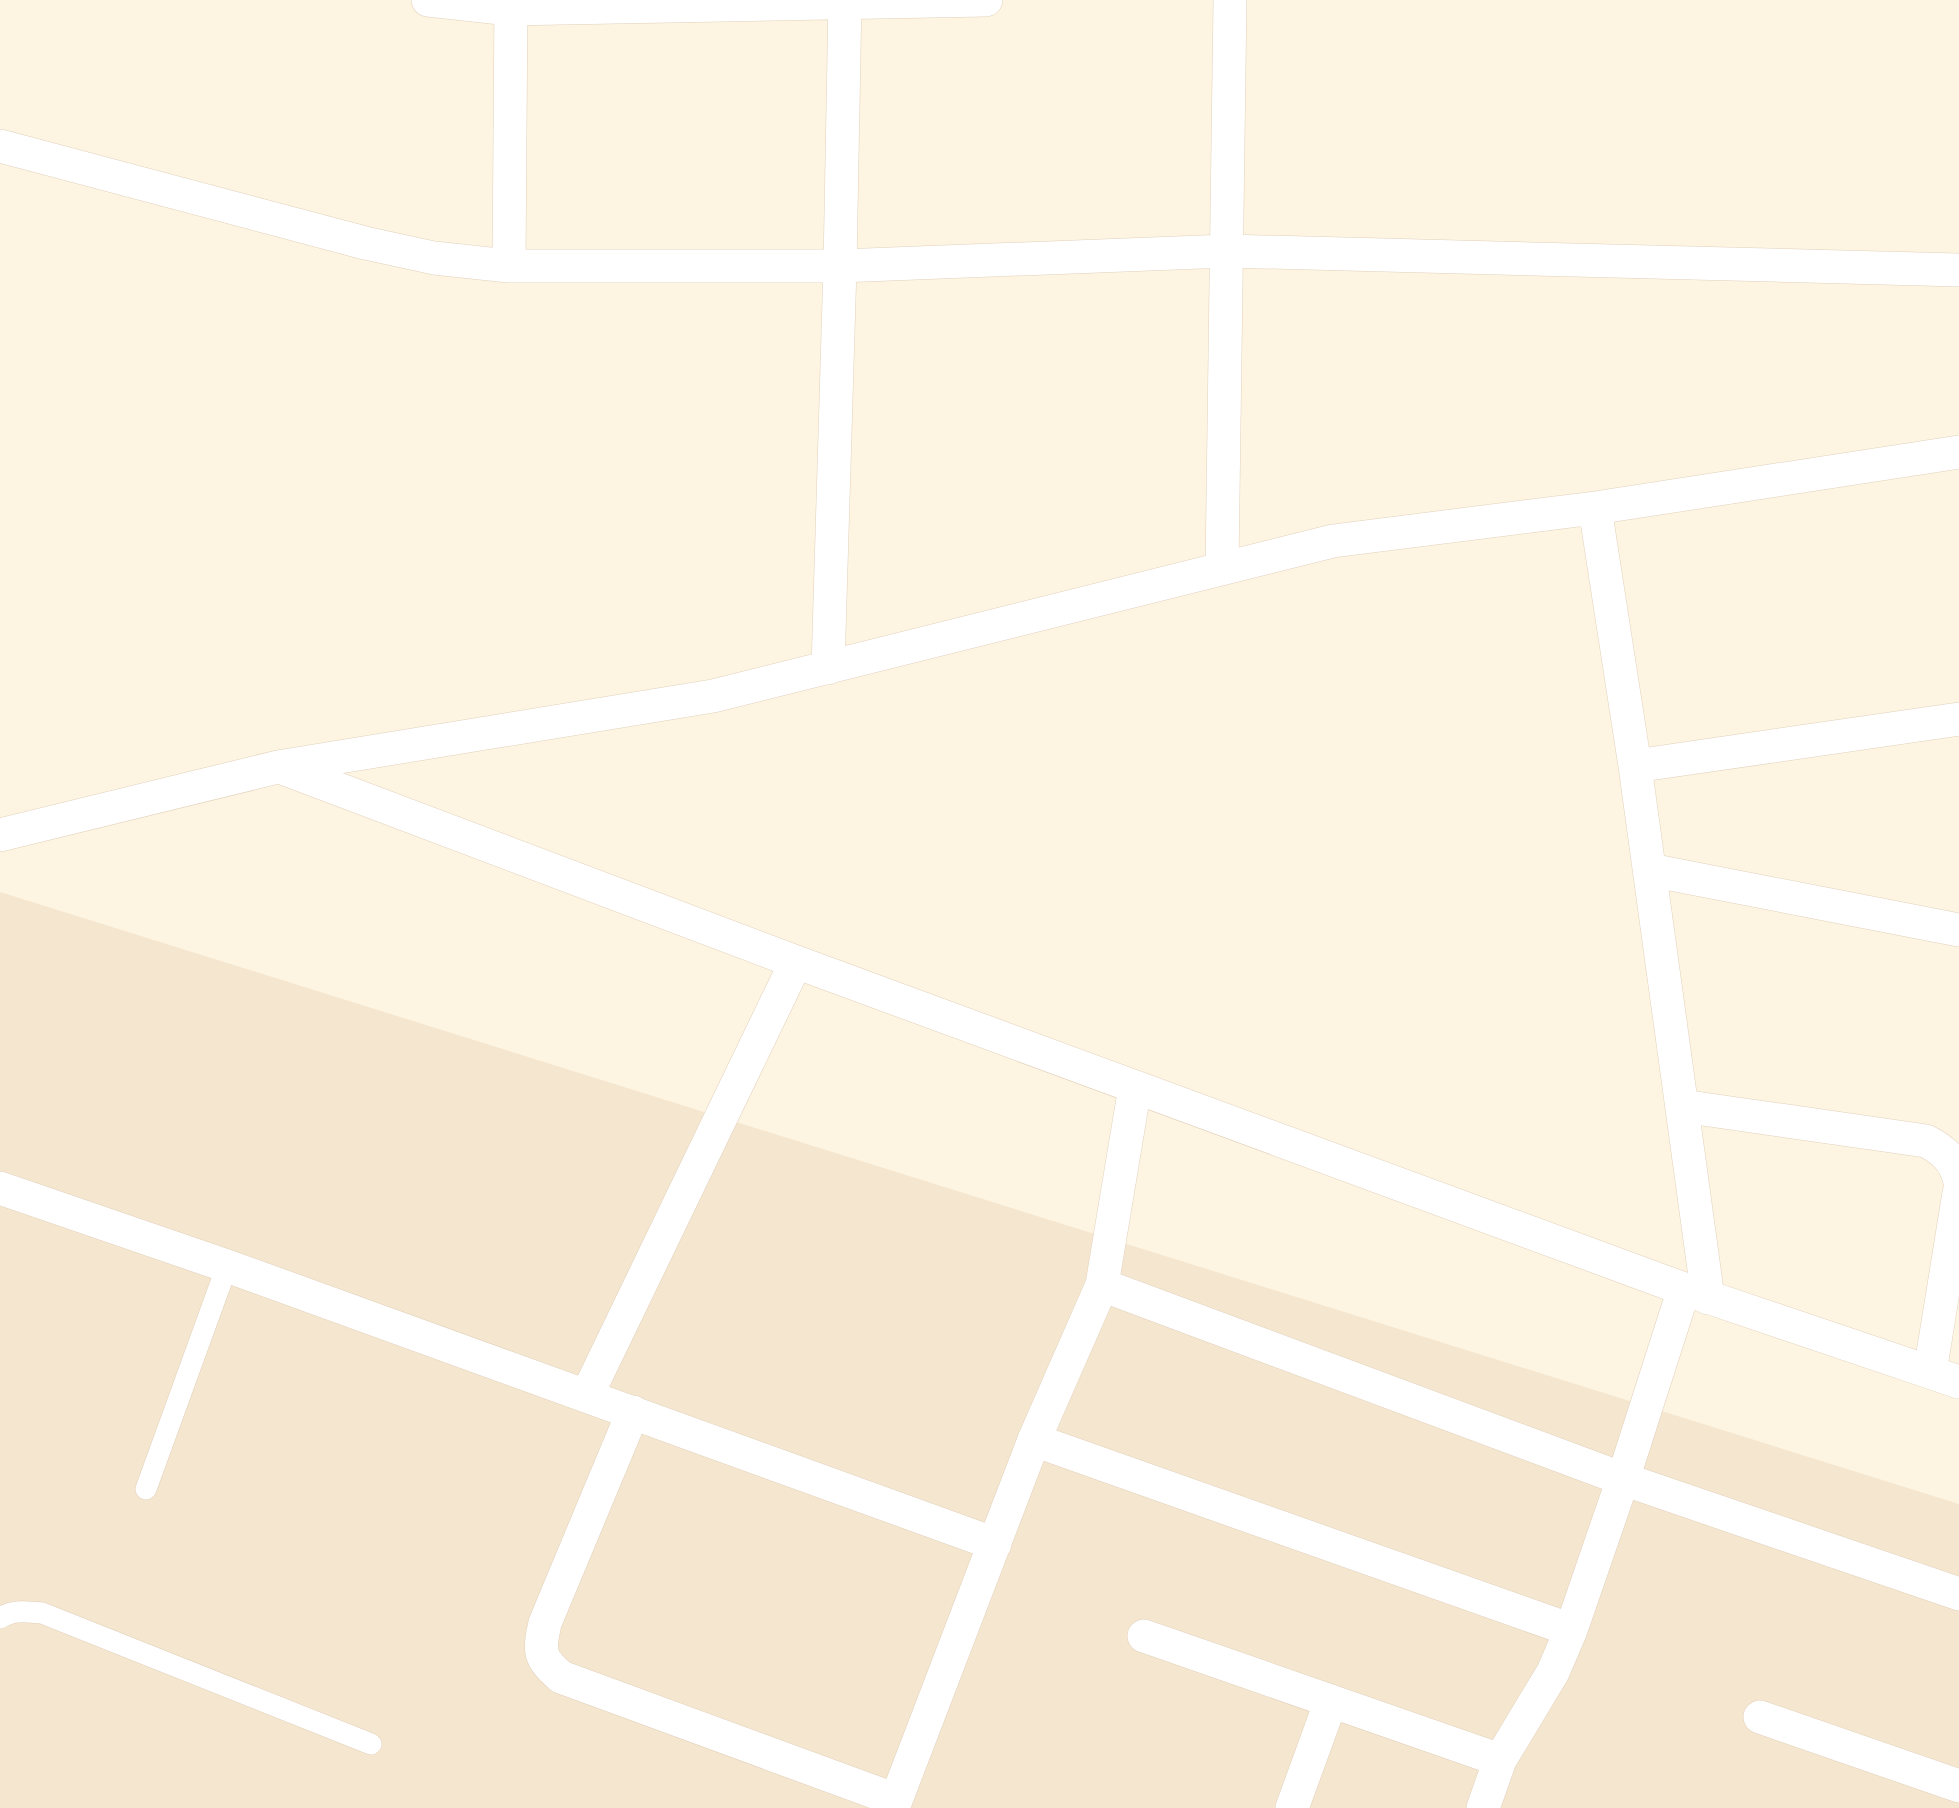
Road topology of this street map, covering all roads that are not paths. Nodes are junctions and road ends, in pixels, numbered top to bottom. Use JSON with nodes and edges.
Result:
{"nodes":[{"id":1,"x":428,"y":0,"type":"edge"},
{"id":2,"x":986,"y":0,"type":"edge"},
{"id":3,"x":1230,"y":0,"type":"edge"},
{"id":4,"x":845,"y":2,"type":"edge"},
{"id":5,"x":511,"y":5,"type":"edge"},
{"id":6,"x":0,"y":146,"type":"edge"},
{"id":7,"x":1227,"y":251,"type":"junction"},
{"id":8,"x":510,"y":266,"type":"junction"},
{"id":9,"x":840,"y":266,"type":"junction"},
{"id":10,"x":1959,"y":270,"type":"edge"},
{"id":11,"x":1959,"y":452,"type":"edge"},
{"id":12,"x":1595,"y":508,"type":"junction"},
{"id":13,"x":1222,"y":569,"type":"junction"},
{"id":14,"x":828,"y":668,"type":"junction"},
{"id":15,"x":1959,"y":719,"type":"edge"},
{"id":16,"x":1635,"y":766,"type":"junction"},
{"id":17,"x":278,"y":767,"type":"junction"},
{"id":18,"x":0,"y":835,"type":"edge"},
{"id":19,"x":1650,"y":870,"type":"junction"},
{"id":20,"x":1959,"y":930,"type":"edge"},
{"id":21,"x":796,"y":962,"type":"junction"},
{"id":22,"x":1135,"y":1087,"type":"junction"},
{"id":23,"x":1682,"y":1106,"type":"junction"},
{"id":24,"x":1959,"y":1178,"type":"edge"},
{"id":25,"x":0,"y":1188,"type":"edge"},
{"id":26,"x":1959,"y":1193,"type":"edge"},
{"id":27,"x":227,"y":1266,"type":"junction"},
{"id":28,"x":1102,"y":1285,"type":"junction"},
{"id":29,"x":1696,"y":1293,"type":"junction"},
{"id":30,"x":1944,"y":1377,"type":"edge"},
{"id":31,"x":587,"y":1395,"type":"junction"},
{"id":32,"x":633,"y":1412,"type":"junction"},
{"id":33,"x":1034,"y":1440,"type":"junction"},
{"id":34,"x":1623,"y":1479,"type":"junction"},
{"id":35,"x":146,"y":1489,"type":"dead end"},
{"id":36,"x":995,"y":1544,"type":"junction"},
{"id":37,"x":1959,"y":1594,"type":"edge"},
{"id":38,"x":0,"y":1618,"type":"edge"},
{"id":39,"x":1571,"y":1630,"type":"junction"},
{"id":40,"x":1144,"y":1636,"type":"dead end"},
{"id":41,"x":1331,"y":1701,"type":"junction"},
{"id":42,"x":1760,"y":1717,"type":"dead end"},
{"id":43,"x":371,"y":1744,"type":"dead end"},
{"id":44,"x":1500,"y":1760,"type":"junction"},
{"id":45,"x":1959,"y":1786,"type":"edge"},
{"id":46,"x":895,"y":1804,"type":"edge"},
{"id":47,"x":1292,"y":1808,"type":"edge"},
{"id":48,"x":1483,"y":1808,"type":"edge"}],
"edges":[{"from":1,"to":5,"type":"street"},
{"from":2,"to":4,"type":"street"},
{"from":3,"to":7,"type":"street"},
{"from":4,"to":5,"type":"street"},
{"from":4,"to":9,"type":"street"},
{"from":5,"to":8,"type":"street"},
{"from":6,"to":8,"type":"street"},
{"from":7,"to":9,"type":"street"},
{"from":7,"to":10,"type":"street"},
{"from":7,"to":13,"type":"street"},
{"from":8,"to":9,"type":"street"},
{"from":9,"to":14,"type":"street"},
{"from":11,"to":12,"type":"street"},
{"from":12,"to":13,"type":"street"},
{"from":12,"to":16,"type":"street"},
{"from":13,"to":14,"type":"street"},
{"from":14,"to":17,"type":"street"},
{"from":15,"to":16,"type":"street"},
{"from":16,"to":19,"type":"street"},
{"from":17,"to":18,"type":"street"},
{"from":17,"to":21,"type":"street"},
{"from":19,"to":20,"type":"street"},
{"from":19,"to":23,"type":"street"},
{"from":21,"to":22,"type":"street"},
{"from":21,"to":31,"type":"street"},
{"from":22,"to":28,"type":"street"},
{"from":22,"to":29,"type":"street"},
{"from":23,"to":24,"type":"street"},
{"from":23,"to":29,"type":"street"},
{"from":25,"to":27,"type":"street"},
{"from":26,"to":30,"type":"street"},
{"from":27,"to":31,"type":"street"},
{"from":27,"to":35,"type":"lane"},
{"from":28,"to":33,"type":"street"},
{"from":28,"to":34,"type":"street"},
{"from":29,"to":30,"type":"street"},
{"from":29,"to":34,"type":"street"},
{"from":31,"to":32,"type":"street"},
{"from":32,"to":36,"type":"street"},
{"from":32,"to":46,"type":"street"},
{"from":33,"to":36,"type":"street"},
{"from":33,"to":39,"type":"street"},
{"from":34,"to":37,"type":"street"},
{"from":34,"to":39,"type":"street"},
{"from":36,"to":46,"type":"street"},
{"from":38,"to":43,"type":"lane"},
{"from":39,"to":44,"type":"street"},
{"from":40,"to":41,"type":"street"},
{"from":41,"to":44,"type":"street"},
{"from":41,"to":47,"type":"street"},
{"from":42,"to":45,"type":"street"},
{"from":44,"to":48,"type":"street"}]}
